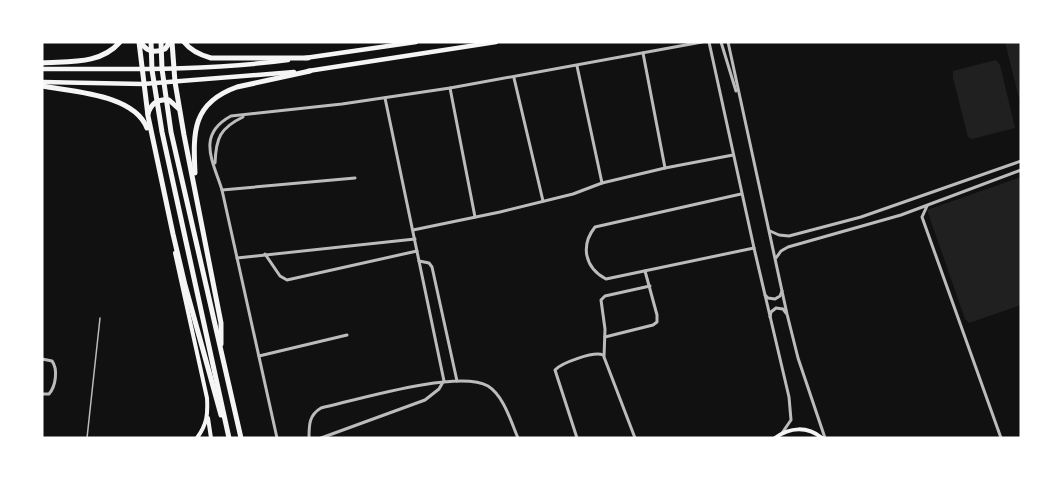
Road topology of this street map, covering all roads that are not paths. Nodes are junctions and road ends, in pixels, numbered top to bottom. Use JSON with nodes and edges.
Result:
{"nodes":[{"id":1,"x":120,"y":42,"type":"edge"},
{"id":2,"x":140,"y":42,"type":"edge"},
{"id":3,"x":151,"y":42,"type":"edge"},
{"id":4,"x":161,"y":42,"type":"edge"},
{"id":5,"x":171,"y":42,"type":"edge"},
{"id":6,"x":184,"y":42,"type":"edge"},
{"id":7,"x":416,"y":42,"type":"edge"},
{"id":8,"x":496,"y":42,"type":"edge"},
{"id":9,"x":702,"y":42,"type":"edge"},
{"id":10,"x":709,"y":42,"type":"edge"},
{"id":11,"x":721,"y":42,"type":"edge"},
{"id":12,"x":728,"y":42,"type":"edge"},
{"id":13,"x":642,"y":53,"type":"junction"},
{"id":14,"x":308,"y":58,"type":"junction"},
{"id":15,"x":42,"y":63,"type":"edge"},
{"id":16,"x":577,"y":66,"type":"junction"},
{"id":17,"x":141,"y":68,"type":"junction"},
{"id":18,"x":173,"y":68,"type":"junction"},
{"id":19,"x":42,"y":69,"type":"edge"},
{"id":20,"x":310,"y":71,"type":"junction"},
{"id":21,"x":514,"y":78,"type":"junction"},
{"id":22,"x":175,"y":82,"type":"junction"},
{"id":23,"x":42,"y":84,"type":"edge"},
{"id":24,"x":143,"y":84,"type":"junction"},
{"id":25,"x":450,"y":88,"type":"junction"},
{"id":26,"x":385,"y":98,"type":"junction"},
{"id":27,"x":742,"y":107,"type":"junction"},
{"id":28,"x":179,"y":111,"type":"junction"},
{"id":29,"x":248,"y":114,"type":"junction"},
{"id":30,"x":148,"y":116,"type":"junction"},
{"id":31,"x":733,"y":155,"type":"junction"},
{"id":32,"x":1021,"y":161,"type":"edge"},
{"id":33,"x":159,"y":164,"type":"junction"},
{"id":34,"x":1014,"y":164,"type":"junction"},
{"id":35,"x":214,"y":166,"type":"junction"},
{"id":36,"x":665,"y":168,"type":"junction"},
{"id":37,"x":1003,"y":168,"type":"junction"},
{"id":38,"x":1021,"y":170,"type":"edge"},
{"id":39,"x":1016,"y":172,"type":"junction"},
{"id":40,"x":1007,"y":175,"type":"junction"},
{"id":41,"x":355,"y":178,"type":"dead end"},
{"id":42,"x":602,"y":183,"type":"junction"},
{"id":43,"x":196,"y":190,"type":"junction"},
{"id":44,"x":222,"y":190,"type":"junction"},
{"id":45,"x":741,"y":194,"type":"junction"},
{"id":46,"x":543,"y":201,"type":"junction"},
{"id":47,"x":928,"y":205,"type":"junction"},
{"id":48,"x":909,"y":212,"type":"junction"},
{"id":49,"x":476,"y":217,"type":"junction"},
{"id":50,"x":922,"y":217,"type":"junction"},
{"id":51,"x":413,"y":230,"type":"junction"},
{"id":52,"x":770,"y":231,"type":"junction"},
{"id":53,"x":173,"y":234,"type":"junction"},
{"id":54,"x":794,"y":235,"type":"junction"},
{"id":55,"x":415,"y":239,"type":"junction"},
{"id":56,"x":796,"y":245,"type":"junction"},
{"id":57,"x":754,"y":248,"type":"junction"},
{"id":58,"x":417,"y":251,"type":"junction"},
{"id":59,"x":265,"y":254,"type":"junction"},
{"id":60,"x":237,"y":258,"type":"junction"},
{"id":61,"x":776,"y":260,"type":"junction"},
{"id":62,"x":419,"y":261,"type":"junction"},
{"id":63,"x":645,"y":271,"type":"junction"},
{"id":64,"x":650,"y":286,"type":"junction"},
{"id":65,"x":782,"y":289,"type":"junction"},
{"id":66,"x":764,"y":293,"type":"junction"},
{"id":67,"x":787,"y":314,"type":"junction"},
{"id":68,"x":100,"y":318,"type":"dead end"},
{"id":69,"x":770,"y":319,"type":"junction"},
{"id":70,"x":347,"y":335,"type":"dead end"},
{"id":71,"x":604,"y":337,"type":"junction"},
{"id":72,"x":220,"y":351,"type":"junction"},
{"id":73,"x":259,"y":356,"type":"junction"},
{"id":74,"x":604,"y":357,"type":"junction"},
{"id":75,"x":42,"y":358,"type":"edge"},
{"id":76,"x":444,"y":381,"type":"junction"},
{"id":77,"x":457,"y":381,"type":"junction"},
{"id":78,"x":42,"y":394,"type":"edge"},
{"id":79,"x":208,"y":417,"type":"junction"},
{"id":80,"x":225,"y":422,"type":"junction"},
{"id":81,"x":782,"y":433,"type":"junction"},
{"id":82,"x":241,"y":437,"type":"edge"},
{"id":83,"x":1002,"y":437,"type":"edge"},
{"id":84,"x":88,"y":438,"type":"edge"},
{"id":85,"x":196,"y":438,"type":"edge"},
{"id":86,"x":211,"y":438,"type":"edge"},
{"id":87,"x":229,"y":438,"type":"edge"},
{"id":88,"x":277,"y":438,"type":"edge"},
{"id":89,"x":309,"y":438,"type":"edge"},
{"id":90,"x":321,"y":438,"type":"edge"},
{"id":91,"x":518,"y":438,"type":"edge"},
{"id":92,"x":577,"y":438,"type":"edge"},
{"id":93,"x":635,"y":438,"type":"edge"},
{"id":94,"x":775,"y":438,"type":"edge"},
{"id":95,"x":824,"y":438,"type":"edge"}],
"edges":[{"from":1,"to":15,"type":"highway"},
{"from":2,"to":5,"type":"highway"},
{"from":2,"to":17,"type":"highway"},
{"from":3,"to":80,"type":"highway"},
{"from":4,"to":72,"type":"highway"},
{"from":5,"to":18,"type":"highway"},
{"from":6,"to":14,"type":"highway"},
{"from":7,"to":14,"type":"main road"},
{"from":8,"to":20,"type":"main road"},
{"from":9,"to":13,"type":"street"},
{"from":10,"to":31,"type":"street"},
{"from":11,"to":27,"type":"street"},
{"from":12,"to":27,"type":"street"},
{"from":13,"to":16,"type":"street"},
{"from":13,"to":36,"type":"street"},
{"from":14,"to":18,"type":"main road"},
{"from":16,"to":21,"type":"street"},
{"from":16,"to":42,"type":"street"},
{"from":17,"to":18,"type":"main road"},
{"from":17,"to":19,"type":"main road"},
{"from":17,"to":24,"type":"highway"},
{"from":18,"to":22,"type":"highway"},
{"from":20,"to":22,"type":"main road"},
{"from":20,"to":43,"type":"highway"},
{"from":21,"to":25,"type":"street"},
{"from":21,"to":46,"type":"street"},
{"from":22,"to":24,"type":"main road"},
{"from":22,"to":28,"type":"highway"},
{"from":23,"to":24,"type":"main road"},
{"from":23,"to":33,"type":"highway"},
{"from":24,"to":30,"type":"highway"},
{"from":25,"to":26,"type":"street"},
{"from":25,"to":49,"type":"street"},
{"from":26,"to":29,"type":"street"},
{"from":26,"to":51,"type":"street"},
{"from":27,"to":52,"type":"street"},
{"from":28,"to":30,"type":"highway"},
{"from":28,"to":43,"type":"highway"},
{"from":29,"to":35,"type":"street"},
{"from":29,"to":35,"type":"street"},
{"from":30,"to":33,"type":"highway"},
{"from":31,"to":36,"type":"street"},
{"from":31,"to":45,"type":"street"},
{"from":32,"to":34,"type":"street"},
{"from":33,"to":53,"type":"highway"},
{"from":34,"to":37,"type":"street"},
{"from":34,"to":39,"type":"street"},
{"from":35,"to":44,"type":"street"},
{"from":36,"to":42,"type":"street"},
{"from":37,"to":40,"type":"street"},
{"from":37,"to":54,"type":"street"},
{"from":38,"to":39,"type":"street"},
{"from":39,"to":40,"type":"street"},
{"from":40,"to":47,"type":"street"},
{"from":41,"to":44,"type":"street"},
{"from":42,"to":46,"type":"street"},
{"from":43,"to":72,"type":"highway"},
{"from":44,"to":60,"type":"street"},
{"from":45,"to":57,"type":"street"},
{"from":45,"to":63,"type":"street"},
{"from":46,"to":49,"type":"street"},
{"from":47,"to":48,"type":"street"},
{"from":47,"to":50,"type":"street"},
{"from":48,"to":50,"type":"street"},
{"from":48,"to":56,"type":"street"},
{"from":49,"to":51,"type":"street"},
{"from":50,"to":83,"type":"street"},
{"from":51,"to":55,"type":"street"},
{"from":52,"to":54,"type":"street"},
{"from":52,"to":61,"type":"street"},
{"from":53,"to":79,"type":"main road"},
{"from":53,"to":80,"type":"highway"},
{"from":54,"to":56,"type":"street"},
{"from":55,"to":58,"type":"street"},
{"from":55,"to":59,"type":"street"},
{"from":56,"to":61,"type":"street"},
{"from":57,"to":63,"type":"street"},
{"from":57,"to":66,"type":"street"},
{"from":58,"to":59,"type":"street"},
{"from":58,"to":62,"type":"street"},
{"from":59,"to":60,"type":"street"},
{"from":60,"to":73,"type":"street"},
{"from":61,"to":65,"type":"street"},
{"from":62,"to":76,"type":"street"},
{"from":62,"to":77,"type":"street"},
{"from":63,"to":64,"type":"street"},
{"from":64,"to":71,"type":"street"},
{"from":64,"to":71,"type":"street"},
{"from":65,"to":66,"type":"street"},
{"from":65,"to":67,"type":"street"},
{"from":66,"to":69,"type":"street"},
{"from":67,"to":69,"type":"street"},
{"from":67,"to":95,"type":"street"},
{"from":68,"to":84,"type":"lane"},
{"from":69,"to":81,"type":"street"},
{"from":70,"to":73,"type":"street"},
{"from":71,"to":74,"type":"street"},
{"from":72,"to":82,"type":"highway"},
{"from":73,"to":88,"type":"street"},
{"from":74,"to":92,"type":"street"},
{"from":74,"to":93,"type":"street"},
{"from":75,"to":78,"type":"street"},
{"from":76,"to":77,"type":"street"},
{"from":76,"to":89,"type":"street"},
{"from":76,"to":90,"type":"street"},
{"from":77,"to":91,"type":"street"},
{"from":79,"to":85,"type":"main road"},
{"from":79,"to":86,"type":"main road"},
{"from":80,"to":87,"type":"highway"},
{"from":81,"to":94,"type":"main road"},
{"from":81,"to":95,"type":"main road"}]}
